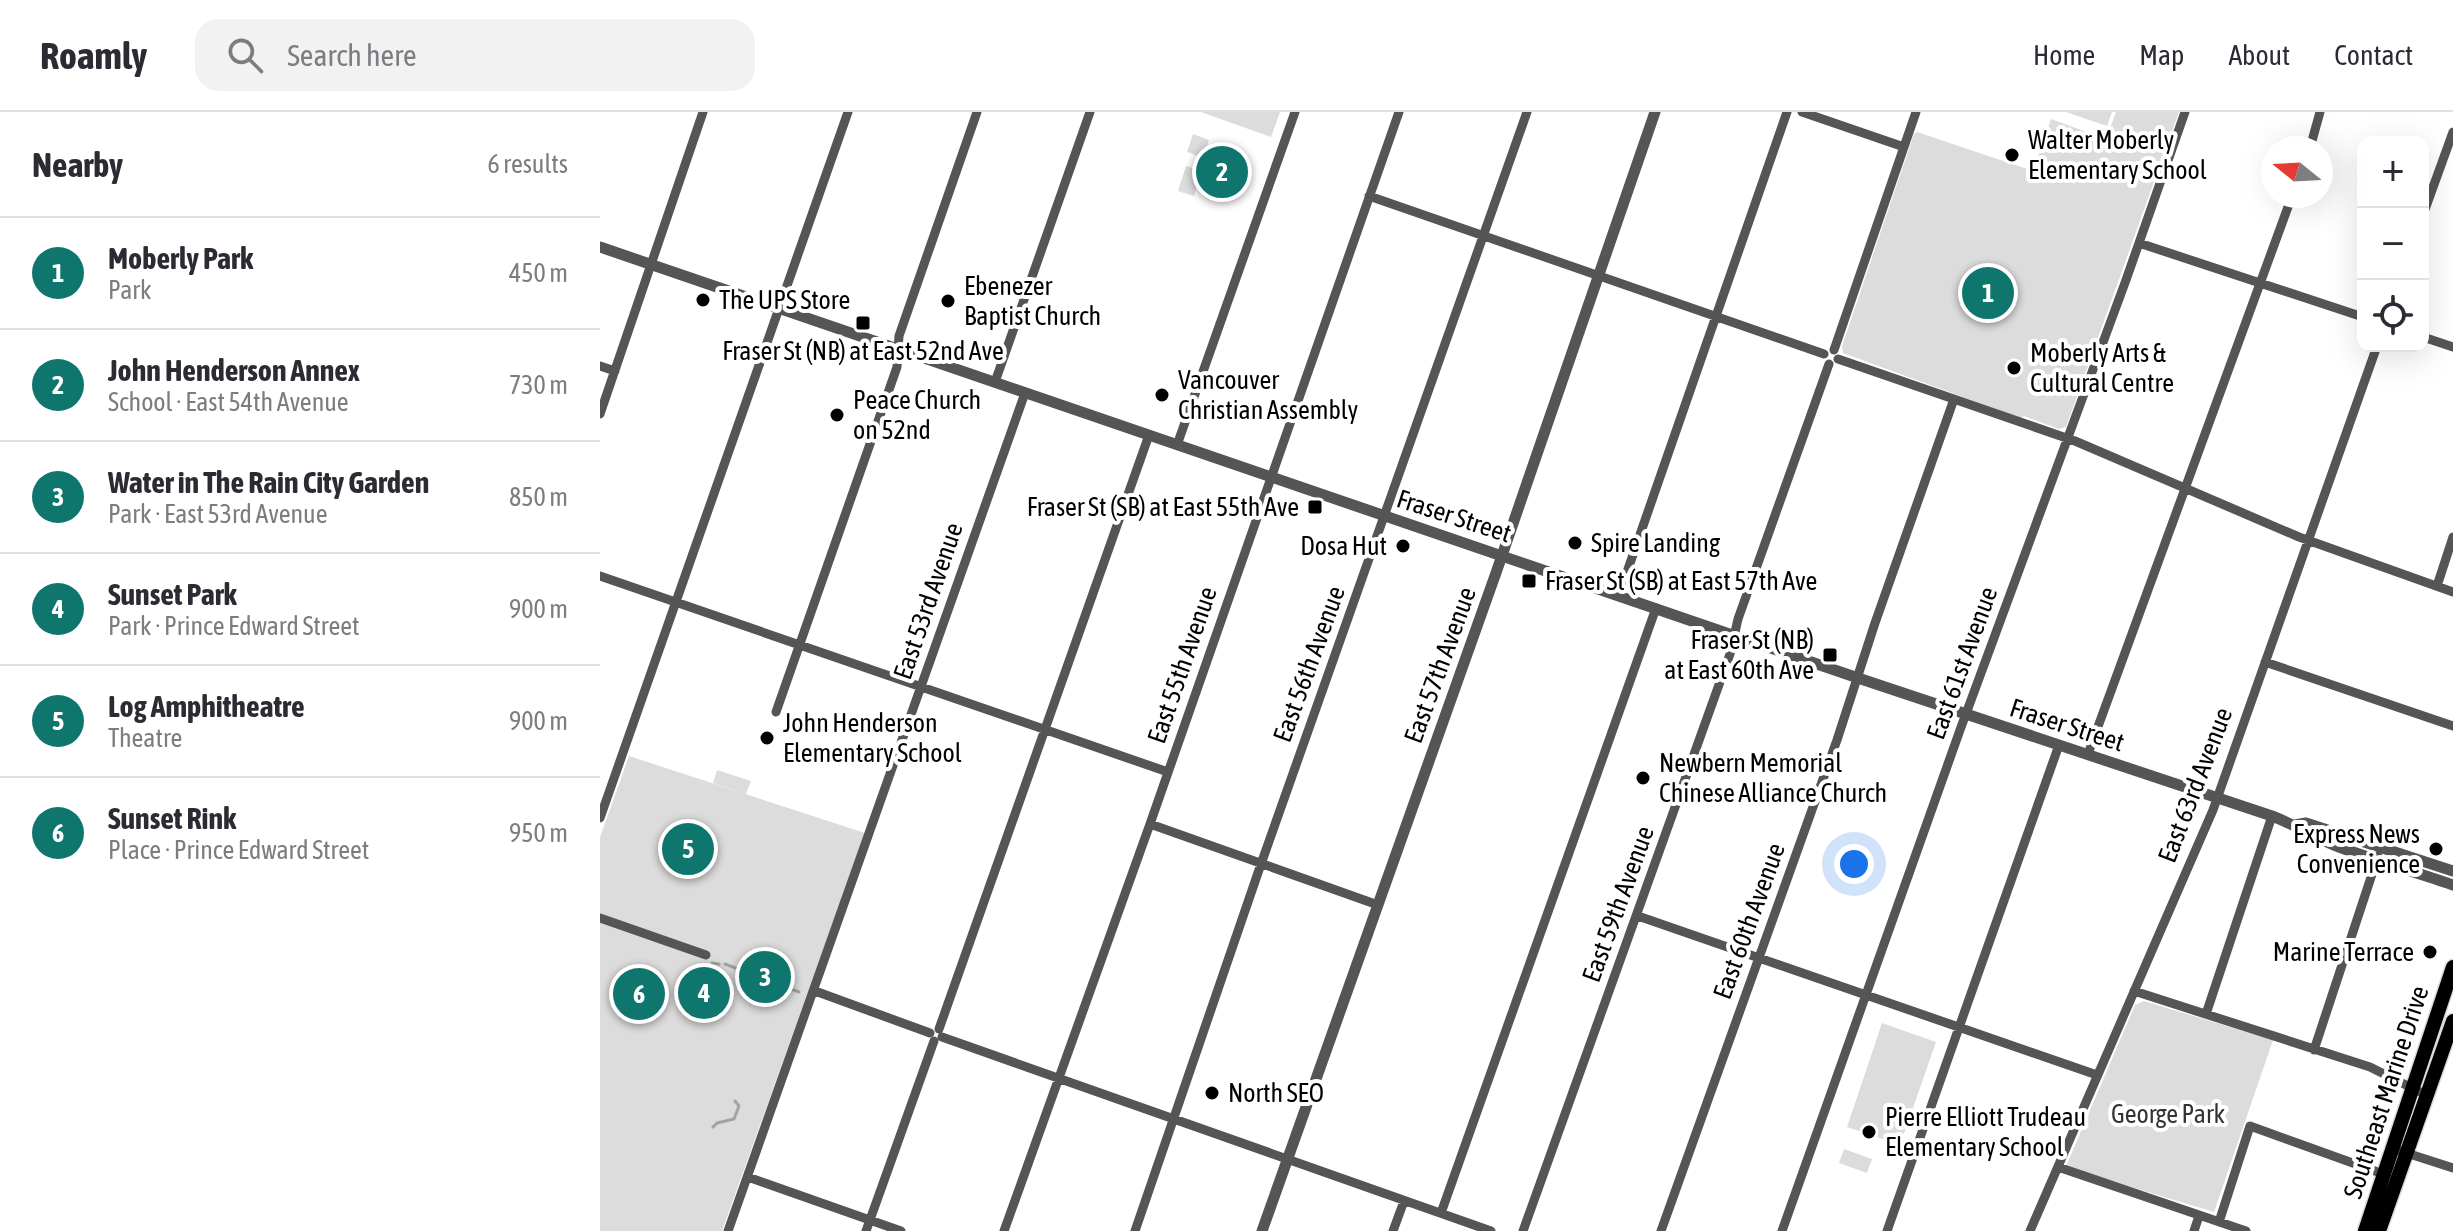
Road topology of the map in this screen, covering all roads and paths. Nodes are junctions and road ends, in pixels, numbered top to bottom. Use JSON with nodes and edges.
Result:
{"nodes":[{"id":1,"x":703,"y":112,"type":"edge"},
{"id":2,"x":848,"y":112,"type":"edge"},
{"id":3,"x":977,"y":112,"type":"edge"},
{"id":4,"x":1090,"y":112,"type":"edge"},
{"id":5,"x":1295,"y":112,"type":"edge"},
{"id":6,"x":1399,"y":112,"type":"edge"},
{"id":7,"x":1527,"y":112,"type":"edge"},
{"id":8,"x":1655,"y":112,"type":"edge"},
{"id":9,"x":1787,"y":112,"type":"edge"},
{"id":10,"x":1802,"y":112,"type":"edge"},
{"id":11,"x":1916,"y":112,"type":"edge"},
{"id":12,"x":2185,"y":112,"type":"edge"},
{"id":13,"x":2320,"y":112,"type":"edge"},
{"id":14,"x":2453,"y":132,"type":"edge"},
{"id":15,"x":2313,"y":136,"type":"edge"},
{"id":16,"x":1904,"y":147,"type":"junction"},
{"id":17,"x":1369,"y":196,"type":"junction"},
{"id":18,"x":2287,"y":208,"type":"edge"},
{"id":19,"x":2426,"y":208,"type":"edge"},
{"id":20,"x":1484,"y":237,"type":"junction"},
{"id":21,"x":2139,"y":243,"type":"junction"},
{"id":22,"x":600,"y":247,"type":"edge"},
{"id":23,"x":651,"y":264,"type":"junction"},
{"id":24,"x":1598,"y":277,"type":"junction"},
{"id":25,"x":2259,"y":283,"type":"junction"},
{"id":26,"x":780,"y":309,"type":"junction"},
{"id":27,"x":2357,"y":315,"type":"edge"},
{"id":28,"x":1717,"y":317,"type":"junction"},
{"id":29,"x":2429,"y":339,"type":"edge"},
{"id":30,"x":2453,"y":347,"type":"edge"},
{"id":31,"x":899,"y":350,"type":"junction"},
{"id":32,"x":2375,"y":352,"type":"edge"},
{"id":33,"x":1831,"y":357,"type":"junction"},
{"id":34,"x":600,"y":366,"type":"edge"},
{"id":35,"x":615,"y":371,"type":"junction"},
{"id":36,"x":995,"y":382,"type":"junction"},
{"id":37,"x":1025,"y":393,"type":"junction"},
{"id":38,"x":1954,"y":399,"type":"junction"},
{"id":39,"x":600,"y":414,"type":"edge"},
{"id":40,"x":1149,"y":435,"type":"junction"},
{"id":41,"x":2068,"y":438,"type":"junction"},
{"id":42,"x":1177,"y":445,"type":"junction"},
{"id":43,"x":1271,"y":477,"type":"junction"},
{"id":44,"x":2186,"y":487,"type":"junction"},
{"id":45,"x":1385,"y":516,"type":"junction"},
{"id":46,"x":2453,"y":537,"type":"edge"},
{"id":47,"x":2309,"y":540,"type":"junction"},
{"id":48,"x":1502,"y":555,"type":"junction"},
{"id":49,"x":600,"y":576,"type":"edge"},
{"id":50,"x":2437,"y":586,"type":"junction"},
{"id":51,"x":2453,"y":592,"type":"edge"},
{"id":52,"x":1619,"y":595,"type":"junction"},
{"id":53,"x":676,"y":603,"type":"junction"},
{"id":54,"x":1656,"y":608,"type":"junction"},
{"id":55,"x":1735,"y":636,"type":"junction"},
{"id":56,"x":799,"y":645,"type":"junction"},
{"id":57,"x":2265,"y":662,"type":"junction"},
{"id":58,"x":1858,"y":678,"type":"junction"},
{"id":59,"x":921,"y":687,"type":"junction"},
{"id":60,"x":776,"y":712,"type":"dead end"},
{"id":61,"x":1967,"y":714,"type":"junction"},
{"id":62,"x":2453,"y":726,"type":"edge"},
{"id":63,"x":1045,"y":729,"type":"junction"},
{"id":64,"x":2059,"y":745,"type":"junction"},
{"id":65,"x":2088,"y":754,"type":"junction"},
{"id":66,"x":1168,"y":772,"type":"junction"},
{"id":67,"x":2217,"y":797,"type":"junction"},
{"id":68,"x":2272,"y":816,"type":"junction"},
{"id":69,"x":600,"y":818,"type":"edge"},
{"id":70,"x":1150,"y":824,"type":"junction"},
{"id":71,"x":2295,"y":825,"type":"junction"},
{"id":72,"x":2381,"y":848,"type":"junction"},
{"id":73,"x":2377,"y":860,"type":"junction"},
{"id":74,"x":1261,"y":864,"type":"junction"},
{"id":75,"x":2453,"y":871,"type":"edge"},
{"id":76,"x":2453,"y":885,"type":"edge"},
{"id":77,"x":1378,"y":905,"type":"junction"},
{"id":78,"x":1638,"y":916,"type":"junction"},
{"id":79,"x":600,"y":918,"type":"edge"},
{"id":80,"x":706,"y":955,"type":"dead end"},
{"id":81,"x":1759,"y":957,"type":"junction"},
{"id":82,"x":2453,"y":967,"type":"edge"},
{"id":83,"x":815,"y":991,"type":"junction"},
{"id":84,"x":2134,"y":991,"type":"junction"},
{"id":85,"x":1866,"y":994,"type":"junction"},
{"id":86,"x":2206,"y":1014,"type":"junction"},
{"id":87,"x":2453,"y":1021,"type":"edge"},
{"id":88,"x":1960,"y":1026,"type":"junction"},
{"id":89,"x":936,"y":1035,"type":"junction"},
{"id":90,"x":2314,"y":1050,"type":"junction"},
{"id":91,"x":2097,"y":1075,"type":"junction"},
{"id":92,"x":1061,"y":1077,"type":"junction"},
{"id":93,"x":2412,"y":1091,"type":"junction"},
{"id":94,"x":2428,"y":1096,"type":"junction"},
{"id":95,"x":1173,"y":1119,"type":"junction"},
{"id":96,"x":2401,"y":1151,"type":"junction"},
{"id":97,"x":1287,"y":1159,"type":"junction"},
{"id":98,"x":2058,"y":1167,"type":"junction"},
{"id":99,"x":2453,"y":1168,"type":"edge"},
{"id":100,"x":2391,"y":1176,"type":"junction"},
{"id":101,"x":748,"y":1177,"type":"junction"},
{"id":102,"x":1404,"y":1201,"type":"junction"},
{"id":103,"x":1441,"y":1213,"type":"junction"},
{"id":104,"x":2199,"y":1216,"type":"junction"},
{"id":105,"x":870,"y":1220,"type":"junction"},
{"id":106,"x":2219,"y":1222,"type":"junction"},
{"id":107,"x":728,"y":1231,"type":"edge"},
{"id":108,"x":866,"y":1231,"type":"edge"},
{"id":109,"x":901,"y":1231,"type":"edge"},
{"id":110,"x":1004,"y":1231,"type":"edge"},
{"id":111,"x":1135,"y":1231,"type":"edge"},
{"id":112,"x":1262,"y":1231,"type":"edge"},
{"id":113,"x":1393,"y":1231,"type":"edge"},
{"id":114,"x":1491,"y":1231,"type":"edge"},
{"id":115,"x":1523,"y":1231,"type":"edge"},
{"id":116,"x":1661,"y":1231,"type":"edge"},
{"id":117,"x":1782,"y":1231,"type":"edge"},
{"id":118,"x":1887,"y":1231,"type":"edge"},
{"id":119,"x":2030,"y":1231,"type":"edge"},
{"id":120,"x":2194,"y":1231,"type":"edge"},
{"id":121,"x":2246,"y":1231,"type":"edge"},
{"id":122,"x":2365,"y":1231,"type":"edge"},
{"id":123,"x":2379,"y":1231,"type":"edge"}],
"edges":[{"from":1,"to":23,"type":"street"},
{"from":2,"to":26,"type":"street"},
{"from":3,"to":31,"type":"street"},
{"from":4,"to":36,"type":"street"},
{"from":5,"to":42,"type":"street"},
{"from":6,"to":17,"type":"street","name":"East 55th Avenue"},
{"from":7,"to":20,"type":"street","name":"East 56th Avenue"},
{"from":8,"to":24,"type":"street","name":"East 57th Avenue"},
{"from":9,"to":28,"type":"street"},
{"from":10,"to":16,"type":"street"},
{"from":11,"to":16,"type":"street","name":"East 59th Avenue"},
{"from":12,"to":21,"type":"street","name":"East 61st Avenue"},
{"from":13,"to":15,"type":"street"},
{"from":14,"to":19,"type":"street"},
{"from":16,"to":33,"type":"street","name":"East 59th Avenue"},
{"from":17,"to":20,"type":"street"},
{"from":17,"to":43,"type":"street","name":"East 55th Avenue"},
{"from":18,"to":25,"type":"street"},
{"from":20,"to":24,"type":"street"},
{"from":20,"to":45,"type":"street","name":"East 56th Avenue"},
{"from":21,"to":25,"type":"street"},
{"from":21,"to":41,"type":"street","name":"East 61st Avenue"},
{"from":22,"to":23,"type":"street","name":"Fraser Street"},
{"from":23,"to":26,"type":"street","name":"Fraser Street"},
{"from":23,"to":35,"type":"street"},
{"from":24,"to":28,"type":"street"},
{"from":24,"to":48,"type":"street","name":"East 57th Avenue"},
{"from":25,"to":27,"type":"street"},
{"from":25,"to":44,"type":"street"},
{"from":26,"to":31,"type":"street","name":"Fraser Street"},
{"from":26,"to":53,"type":"street"},
{"from":28,"to":33,"type":"street"},
{"from":28,"to":52,"type":"street"},
{"from":29,"to":30,"type":"street"},
{"from":31,"to":36,"type":"street","name":"Fraser Street"},
{"from":31,"to":56,"type":"street"},
{"from":32,"to":47,"type":"street","name":"East 63rd Avenue"},
{"from":33,"to":38,"type":"street"},
{"from":33,"to":55,"type":"street","name":"East 59th Avenue"},
{"from":34,"to":35,"type":"street"},
{"from":35,"to":39,"type":"street"},
{"from":36,"to":37,"type":"street","name":"Fraser Street"},
{"from":37,"to":40,"type":"street","name":"Fraser Street"},
{"from":37,"to":59,"type":"street","name":"East 53rd Avenue"},
{"from":38,"to":41,"type":"street"},
{"from":38,"to":58,"type":"street","name":"East 60th Avenue"},
{"from":40,"to":42,"type":"street","name":"Fraser Street"},
{"from":40,"to":63,"type":"street"},
{"from":41,"to":44,"type":"street"},
{"from":41,"to":61,"type":"street","name":"East 61st Avenue"},
{"from":42,"to":43,"type":"street","name":"Fraser Street"},
{"from":43,"to":45,"type":"street","name":"Fraser Street"},
{"from":43,"to":66,"type":"street","name":"East 55th Avenue"},
{"from":44,"to":47,"type":"street"},
{"from":44,"to":65,"type":"street"},
{"from":45,"to":48,"type":"street","name":"Fraser Street"},
{"from":45,"to":74,"type":"street","name":"East 56th Avenue"},
{"from":46,"to":50,"type":"street"},
{"from":47,"to":50,"type":"street"},
{"from":47,"to":57,"type":"street","name":"East 63rd Avenue"},
{"from":48,"to":52,"type":"street","name":"Fraser Street"},
{"from":48,"to":77,"type":"street","name":"East 57th Avenue"},
{"from":49,"to":53,"type":"street"},
{"from":50,"to":51,"type":"street"},
{"from":52,"to":54,"type":"street","name":"Fraser Street"},
{"from":53,"to":56,"type":"street"},
{"from":53,"to":69,"type":"street"},
{"from":54,"to":55,"type":"street","name":"Fraser Street"},
{"from":54,"to":103,"type":"street"},
{"from":55,"to":58,"type":"street","name":"Fraser Street"},
{"from":55,"to":78,"type":"street","name":"East 59th Avenue"},
{"from":56,"to":59,"type":"street"},
{"from":56,"to":60,"type":"street"},
{"from":57,"to":62,"type":"street"},
{"from":57,"to":67,"type":"street","name":"East 63rd Avenue"},
{"from":58,"to":61,"type":"street","name":"Fraser Street"},
{"from":58,"to":81,"type":"street","name":"East 60th Avenue"},
{"from":59,"to":63,"type":"street"},
{"from":59,"to":83,"type":"street","name":"East 53rd Avenue"},
{"from":61,"to":64,"type":"street","name":"Fraser Street"},
{"from":61,"to":85,"type":"street","name":"East 61st Avenue"},
{"from":63,"to":66,"type":"street"},
{"from":63,"to":89,"type":"street"},
{"from":64,"to":65,"type":"street","name":"Fraser Street"},
{"from":64,"to":88,"type":"street"},
{"from":65,"to":67,"type":"street","name":"Fraser Street"},
{"from":66,"to":70,"type":"street","name":"East 55th Avenue"},
{"from":67,"to":68,"type":"street","name":"Fraser Street"},
{"from":67,"to":84,"type":"street","name":"East 63rd Avenue"},
{"from":68,"to":71,"type":"street","name":"Fraser Street"},
{"from":68,"to":86,"type":"street"},
{"from":70,"to":74,"type":"street"},
{"from":70,"to":92,"type":"street","name":"East 55th Avenue"},
{"from":71,"to":72,"type":"street","name":"Fraser Street"},
{"from":71,"to":73,"type":"street","name":"Fraser Street"},
{"from":72,"to":73,"type":"street"},
{"from":72,"to":75,"type":"street","name":"Fraser Street"},
{"from":73,"to":76,"type":"street","name":"Fraser Street"},
{"from":73,"to":90,"type":"street"},
{"from":74,"to":77,"type":"street"},
{"from":74,"to":95,"type":"street","name":"East 56th Avenue"},
{"from":77,"to":97,"type":"street","name":"East 57th Avenue"},
{"from":78,"to":81,"type":"street"},
{"from":78,"to":115,"type":"street","name":"East 59th Avenue"},
{"from":79,"to":80,"type":"street"},
{"from":81,"to":85,"type":"street"},
{"from":81,"to":116,"type":"street","name":"East 60th Avenue"},
{"from":82,"to":93,"type":"main road","name":"Southeast Marine Drive"},
{"from":83,"to":89,"type":"street"},
{"from":83,"to":101,"type":"street","name":"East 53rd Avenue"},
{"from":84,"to":86,"type":"street"},
{"from":84,"to":91,"type":"street","name":"East 63rd Avenue"},
{"from":85,"to":88,"type":"street"},
{"from":85,"to":117,"type":"street","name":"East 61st Avenue"},
{"from":86,"to":90,"type":"street"},
{"from":87,"to":94,"type":"main road","name":"Southeast Marine Drive"},
{"from":88,"to":91,"type":"street"},
{"from":88,"to":118,"type":"street"},
{"from":89,"to":92,"type":"street"},
{"from":89,"to":105,"type":"street"},
{"from":90,"to":93,"type":"street"},
{"from":91,"to":98,"type":"street","name":"East 63rd Avenue"},
{"from":92,"to":95,"type":"street"},
{"from":92,"to":110,"type":"street","name":"East 55th Avenue"},
{"from":93,"to":94,"type":"street"},
{"from":93,"to":96,"type":"main road","name":"Southeast Marine Drive"},
{"from":94,"to":96,"type":"main road","name":"Southeast Marine Drive"},
{"from":95,"to":97,"type":"street"},
{"from":95,"to":111,"type":"street","name":"East 56th Avenue"},
{"from":96,"to":99,"type":"street"},
{"from":96,"to":100,"type":"main road","name":"Southeast Marine Drive"},
{"from":97,"to":102,"type":"street"},
{"from":97,"to":112,"type":"street","name":"East 57th Avenue"},
{"from":98,"to":104,"type":"street"},
{"from":98,"to":119,"type":"street","name":"East 63rd Avenue"},
{"from":100,"to":106,"type":"street"},
{"from":100,"to":122,"type":"main road","name":"Southeast Marine Drive"},
{"from":100,"to":123,"type":"main road","name":"Southeast Marine Drive"},
{"from":101,"to":105,"type":"street"},
{"from":101,"to":107,"type":"street","name":"East 53rd Avenue"},
{"from":102,"to":103,"type":"street"},
{"from":102,"to":113,"type":"street"},
{"from":103,"to":114,"type":"street"},
{"from":104,"to":106,"type":"street"},
{"from":104,"to":120,"type":"street"},
{"from":105,"to":108,"type":"street"},
{"from":105,"to":109,"type":"street"},
{"from":106,"to":121,"type":"street"}]}
